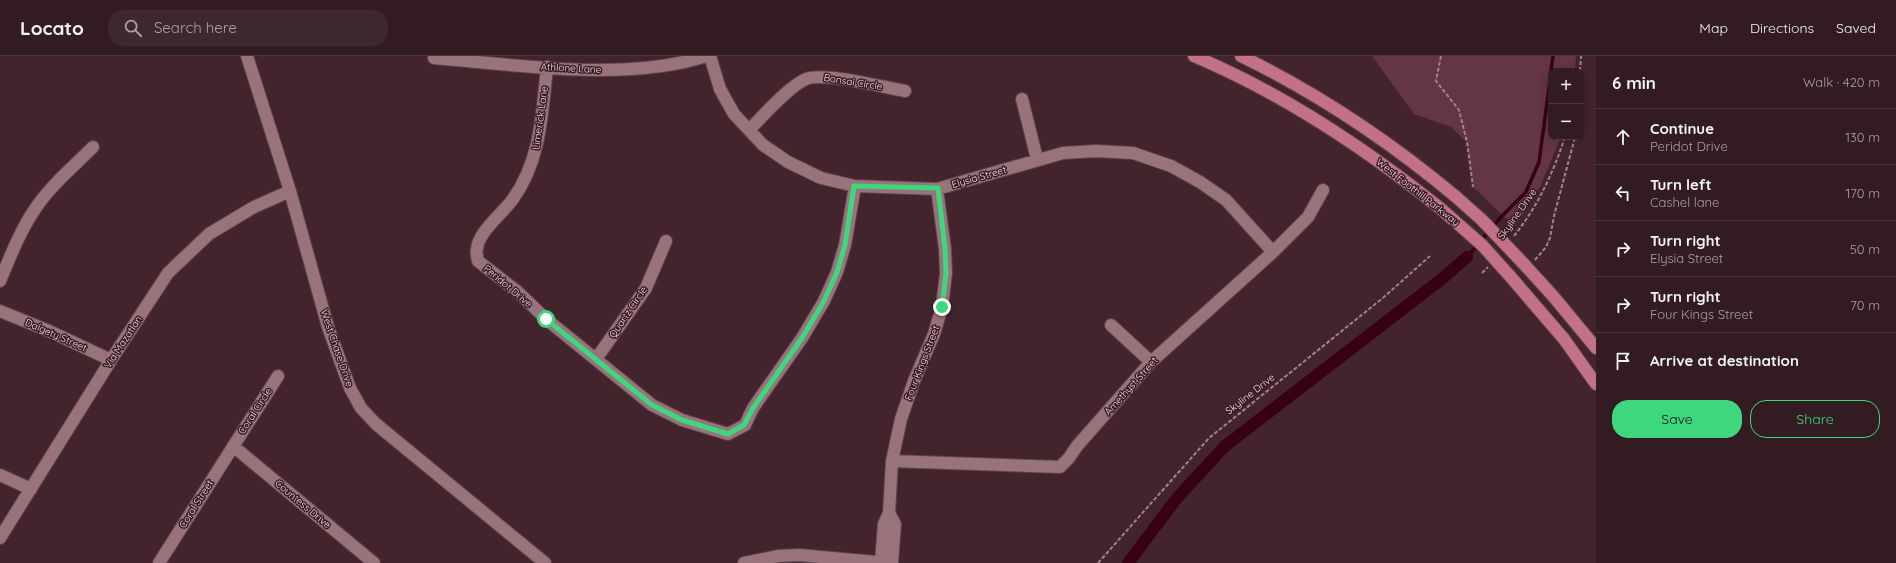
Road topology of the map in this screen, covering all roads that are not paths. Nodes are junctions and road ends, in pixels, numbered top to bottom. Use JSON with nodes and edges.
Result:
{"nodes":[{"id":1,"x":247,"y":56,"type":"edge"},
{"id":2,"x":706,"y":56,"type":"edge"},
{"id":3,"x":710,"y":56,"type":"edge"},
{"id":4,"x":1194,"y":56,"type":"edge"},
{"id":5,"x":1241,"y":56,"type":"edge"},
{"id":6,"x":434,"y":58,"type":"dead end"},
{"id":7,"x":547,"y":67,"type":"junction"},
{"id":8,"x":905,"y":91,"type":"dead end"},
{"id":9,"x":1022,"y":99,"type":"dead end"},
{"id":10,"x":749,"y":130,"type":"junction"},
{"id":11,"x":93,"y":147,"type":"dead end"},
{"id":12,"x":1037,"y":159,"type":"junction"},
{"id":13,"x":854,"y":186,"type":"junction"},
{"id":14,"x":938,"y":188,"type":"junction"},
{"id":15,"x":1323,"y":190,"type":"dead end"},
{"id":16,"x":290,"y":191,"type":"junction"},
{"id":17,"x":666,"y":241,"type":"dead end"},
{"id":18,"x":476,"y":248,"type":"joint"},
{"id":19,"x":1273,"y":252,"type":"junction"},
{"id":20,"x":0,"y":281,"type":"edge"},
{"id":21,"x":0,"y":311,"type":"edge"},
{"id":22,"x":1111,"y":325,"type":"dead end"},
{"id":23,"x":1596,"y":348,"type":"edge"},
{"id":24,"x":596,"y":359,"type":"junction"},
{"id":25,"x":111,"y":360,"type":"junction"},
{"id":26,"x":1151,"y":362,"type":"junction"},
{"id":27,"x":278,"y":376,"type":"dead end"},
{"id":28,"x":1596,"y":384,"type":"edge"},
{"id":29,"x":233,"y":446,"type":"junction"},
{"id":30,"x":892,"y":461,"type":"junction"},
{"id":31,"x":0,"y":475,"type":"edge"},
{"id":32,"x":31,"y":489,"type":"junction"},
{"id":33,"x":0,"y":538,"type":"edge"},
{"id":34,"x":159,"y":563,"type":"edge"},
{"id":35,"x":374,"y":563,"type":"edge"},
{"id":36,"x":545,"y":563,"type":"edge"},
{"id":37,"x":744,"y":563,"type":"edge"},
{"id":38,"x":887,"y":563,"type":"edge"}],
"edges":[{"from":1,"to":16,"type":"street","name":"West Chase Drive"},
{"from":2,"to":7,"type":"street","name":"Athlone Lane"},
{"from":3,"to":10,"type":"street","name":"Elysia Street"},
{"from":4,"to":28,"type":"main road","name":"West Foothill Parkway","bridge":true},
{"from":5,"to":23,"type":"main road","name":"West Foothill Parkway","bridge":true},
{"from":6,"to":7,"type":"street","name":"Athlone Lane"},
{"from":7,"to":18,"type":"street","name":"Limerick Lane"},
{"from":8,"to":10,"type":"street","name":"Bonsai Circle"},
{"from":9,"to":12,"type":"street"},
{"from":10,"to":13,"type":"street","name":"Elysia Street"},
{"from":11,"to":20,"type":"street"},
{"from":12,"to":14,"type":"street","name":"Elysia Street"},
{"from":12,"to":19,"type":"street","name":"Elysia Street"},
{"from":13,"to":14,"type":"street","name":"Elysia Street"},
{"from":13,"to":24,"type":"street","name":"Peridot Drive"},
{"from":14,"to":30,"type":"street","name":"Four Kings Street"},
{"from":15,"to":19,"type":"street","name":"Amethyst Street"},
{"from":16,"to":25,"type":"street","name":"Via Mazatlan"},
{"from":16,"to":36,"type":"street","name":"West Chase Drive"},
{"from":17,"to":24,"type":"street","name":"Quartz Circle"},
{"from":18,"to":24,"type":"street","name":"Peridot Drive"},
{"from":19,"to":26,"type":"street","name":"Amethyst Street"},
{"from":21,"to":25,"type":"street","name":"Dalgety Street"},
{"from":22,"to":26,"type":"street"},
{"from":25,"to":32,"type":"street","name":"Via Mazatlan"},
{"from":26,"to":30,"type":"street","name":"Amethyst Street"},
{"from":27,"to":29,"type":"street","name":"Coral Circle"},
{"from":29,"to":34,"type":"street","name":"Coral Street"},
{"from":29,"to":35,"type":"street","name":"Countess Drive"},
{"from":30,"to":38,"type":"street","name":"Four Kings Street"},
{"from":31,"to":32,"type":"street"},
{"from":32,"to":33,"type":"street","name":"Via Mazatlan"},
{"from":37,"to":38,"type":"street"}]}
